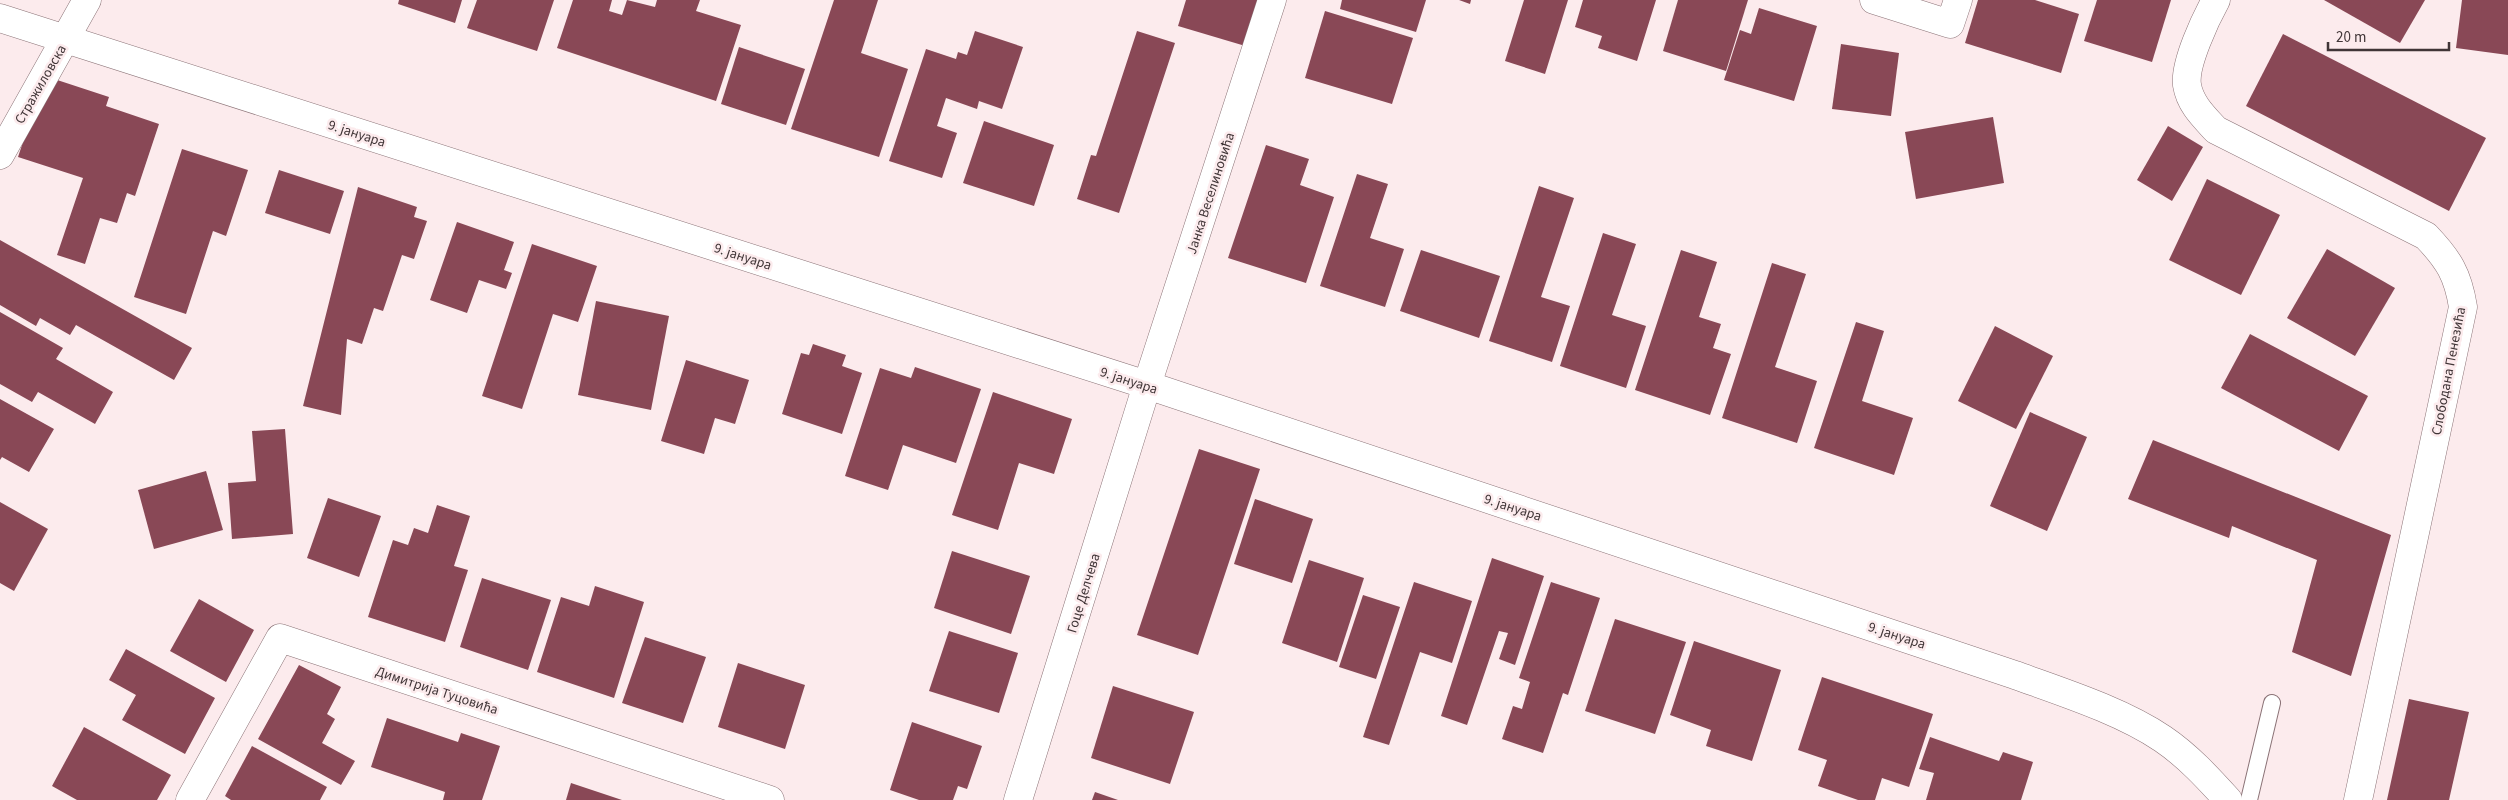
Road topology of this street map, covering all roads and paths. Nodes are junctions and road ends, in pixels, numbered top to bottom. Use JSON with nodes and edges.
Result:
{"nodes":[{"id":1,"x":87,"y":0,"type":"edge"},
{"id":2,"x":1272,"y":0,"type":"edge"},
{"id":3,"x":1874,"y":0,"type":"edge"},
{"id":4,"x":1958,"y":0,"type":"edge"},
{"id":5,"x":2216,"y":0,"type":"edge"},
{"id":6,"x":0,"y":18,"type":"edge"},
{"id":7,"x":66,"y":40,"type":"junction"},
{"id":8,"x":0,"y":155,"type":"edge"},
{"id":9,"x":1147,"y":385,"type":"junction"},
{"id":10,"x":2272,"y":703,"type":"dead end"},
{"id":11,"x":190,"y":800,"type":"edge"},
{"id":12,"x":770,"y":800,"type":"edge"},
{"id":13,"x":1018,"y":800,"type":"edge"},
{"id":14,"x":2228,"y":800,"type":"edge"},
{"id":15,"x":2249,"y":800,"type":"edge"},
{"id":16,"x":2358,"y":800,"type":"edge"}],
"edges":[{"from":1,"to":7,"type":"street","name":"Стражиловска"},
{"from":2,"to":9,"type":"street","name":"Јанка Веселиновића"},
{"from":3,"to":4,"type":"street"},
{"from":5,"to":16,"type":"street","name":"Слободана Пенезића"},
{"from":6,"to":7,"type":"street","name":"9. јануара"},
{"from":7,"to":8,"type":"street","name":"Стражиловска"},
{"from":7,"to":9,"type":"street","name":"9. јануара"},
{"from":9,"to":13,"type":"street","name":"Гоце Делчева"},
{"from":9,"to":14,"type":"street","name":"9. јануара"},
{"from":10,"to":15,"type":"lane"},
{"from":11,"to":12,"type":"street","name":"Димитрија Туцовића"}]}
